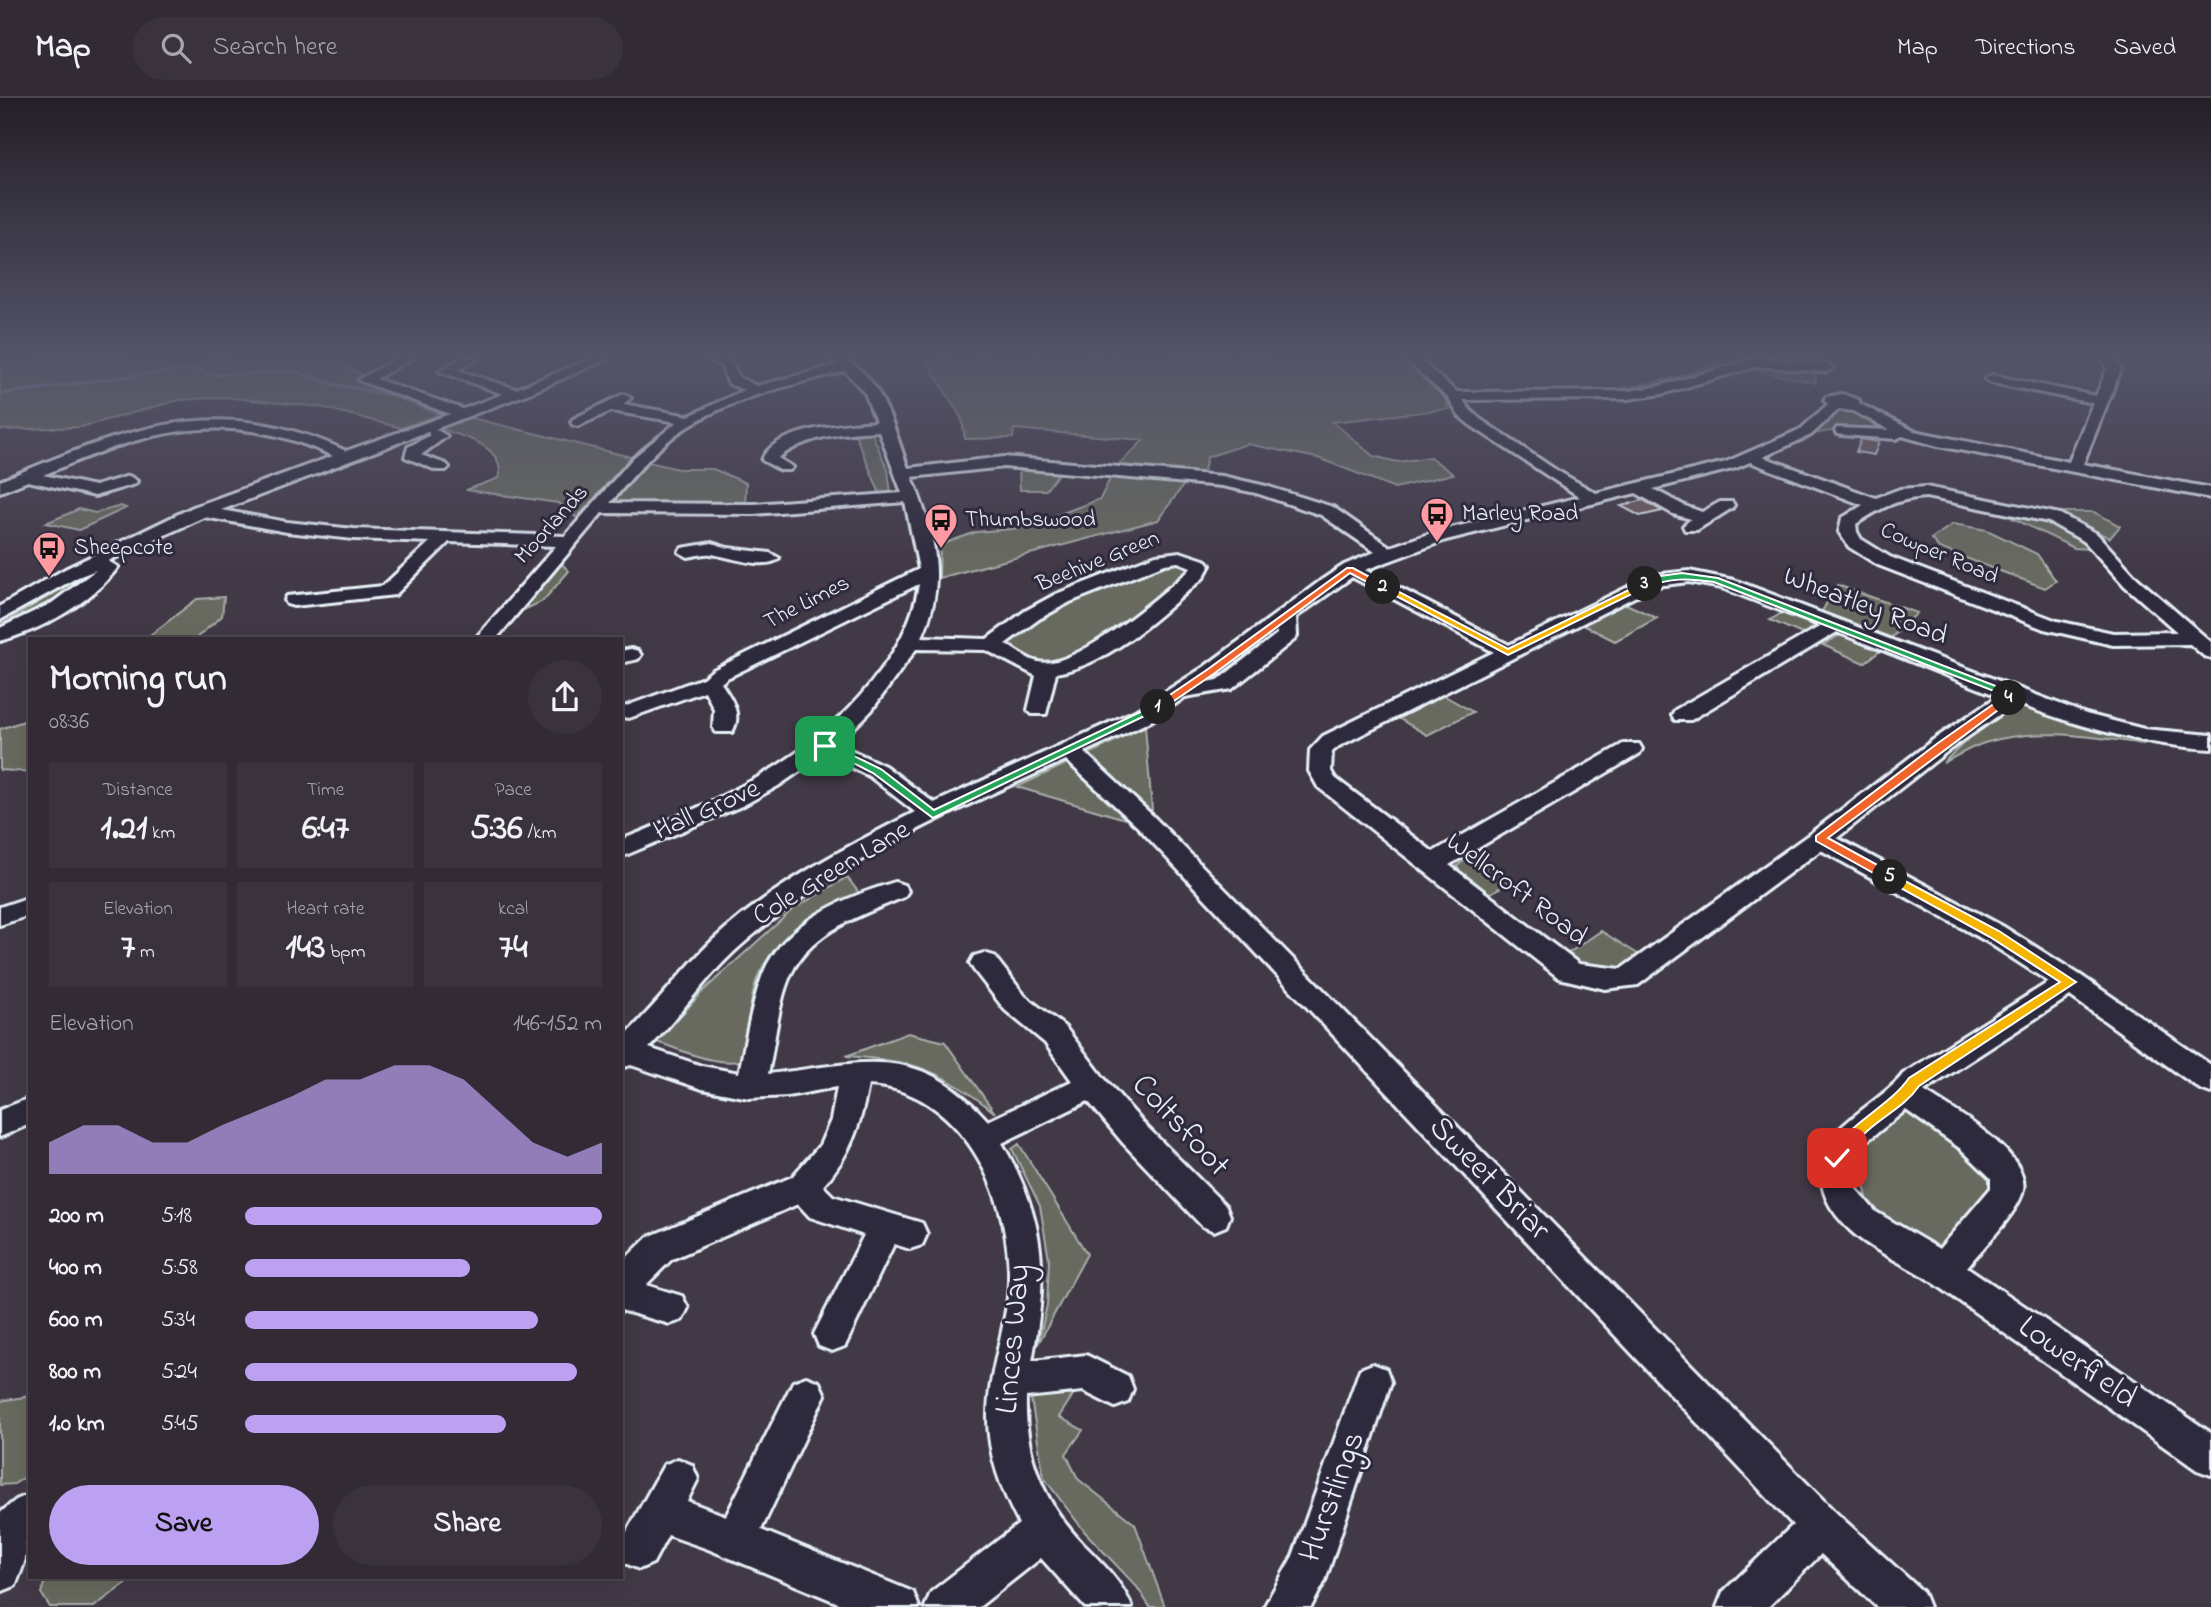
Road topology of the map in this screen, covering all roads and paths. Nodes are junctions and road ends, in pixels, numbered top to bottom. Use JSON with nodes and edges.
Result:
{"nodes":[{"id":1,"x":157,"y":428,"type":"edge"},
{"id":2,"x":273,"y":428,"type":"edge"},
{"id":3,"x":420,"y":428,"type":"edge"},
{"id":4,"x":422,"y":428,"type":"edge"},
{"id":5,"x":677,"y":428,"type":"edge"},
{"id":6,"x":854,"y":428,"type":"edge"},
{"id":7,"x":885,"y":428,"type":"edge"},
{"id":8,"x":1484,"y":428,"type":"edge"},
{"id":9,"x":1810,"y":428,"type":"edge"},
{"id":10,"x":1899,"y":428,"type":"edge"},
{"id":11,"x":2091,"y":428,"type":"edge"},
{"id":12,"x":1842,"y":431,"type":"dead end"},
{"id":13,"x":1925,"y":439,"type":"junction"},
{"id":14,"x":345,"y":456,"type":"junction"},
{"id":15,"x":1750,"y":457,"type":"junction"},
{"id":16,"x":442,"y":467,"type":"dead end"},
{"id":17,"x":785,"y":467,"type":"dead end"},
{"id":18,"x":2074,"y":468,"type":"junction"},
{"id":19,"x":901,"y":473,"type":"junction"},
{"id":20,"x":27,"y":476,"type":"junction"},
{"id":21,"x":129,"y":481,"type":"dead end"},
{"id":22,"x":0,"y":487,"type":"edge"},
{"id":23,"x":1639,"y":488,"type":"junction"},
{"id":24,"x":2211,"y":493,"type":"edge"},
{"id":25,"x":910,"y":497,"type":"junction"},
{"id":26,"x":1595,"y":499,"type":"junction"},
{"id":27,"x":1876,"y":504,"type":"junction"},
{"id":28,"x":1726,"y":505,"type":"dead end"},
{"id":29,"x":599,"y":508,"type":"junction"},
{"id":30,"x":199,"y":511,"type":"junction"},
{"id":31,"x":722,"y":531,"type":"junction"},
{"id":32,"x":444,"y":538,"type":"junction"},
{"id":33,"x":567,"y":541,"type":"junction"},
{"id":34,"x":688,"y":552,"type":"dead end"},
{"id":35,"x":1387,"y":552,"type":"junction"},
{"id":36,"x":770,"y":558,"type":"dead end"},
{"id":37,"x":87,"y":564,"type":"junction"},
{"id":38,"x":1350,"y":569,"type":"junction"},
{"id":39,"x":929,"y":572,"type":"junction"},
{"id":40,"x":294,"y":600,"type":"dead end"},
{"id":41,"x":0,"y":614,"type":"edge"},
{"id":42,"x":1836,"y":625,"type":"junction"},
{"id":43,"x":0,"y":635,"type":"edge"},
{"id":44,"x":487,"y":637,"type":"edge"},
{"id":45,"x":2192,"y":638,"type":"junction"},
{"id":46,"x":912,"y":643,"type":"junction"},
{"id":47,"x":991,"y":645,"type":"junction"},
{"id":48,"x":1508,"y":652,"type":"junction"},
{"id":49,"x":2211,"y":652,"type":"edge"},
{"id":50,"x":1040,"y":669,"type":"junction"},
{"id":51,"x":710,"y":682,"type":"junction"},
{"id":52,"x":2014,"y":695,"type":"junction"},
{"id":53,"x":1038,"y":710,"type":"dead end"},
{"id":54,"x":629,"y":712,"type":"dead end"},
{"id":55,"x":1683,"y":715,"type":"dead end"},
{"id":56,"x":724,"y":727,"type":"dead end"},
{"id":57,"x":2200,"y":742,"type":"edge"},
{"id":58,"x":825,"y":746,"type":"junction"},
{"id":59,"x":1631,"y":749,"type":"dead end"},
{"id":60,"x":1070,"y":751,"type":"junction"},
{"id":61,"x":2211,"y":753,"type":"edge"},
{"id":62,"x":933,"y":814,"type":"junction"},
{"id":63,"x":1820,"y":839,"type":"junction"},
{"id":64,"x":623,"y":848,"type":"edge"},
{"id":65,"x":1431,"y":864,"type":"junction"},
{"id":66,"x":895,"y":891,"type":"dead end"},
{"id":67,"x":28,"y":907,"type":"edge"},
{"id":68,"x":0,"y":916,"type":"edge"},
{"id":69,"x":984,"y":964,"type":"dead end"},
{"id":70,"x":2070,"y":982,"type":"junction"},
{"id":71,"x":624,"y":1055,"type":"edge"},
{"id":72,"x":855,"y":1073,"type":"junction"},
{"id":73,"x":2211,"y":1081,"type":"edge"},
{"id":74,"x":751,"y":1086,"type":"junction"},
{"id":75,"x":1092,"y":1086,"type":"junction"},
{"id":76,"x":1906,"y":1094,"type":"junction"},
{"id":77,"x":28,"y":1111,"type":"edge"},
{"id":78,"x":0,"y":1124,"type":"edge"},
{"id":79,"x":983,"y":1138,"type":"junction"},
{"id":80,"x":803,"y":1187,"type":"junction"},
{"id":81,"x":1214,"y":1216,"type":"dead end"},
{"id":82,"x":1943,"y":1270,"type":"junction"},
{"id":83,"x":623,"y":1291,"type":"edge"},
{"id":84,"x":623,"y":1295,"type":"edge"},
{"id":85,"x":670,"y":1308,"type":"dead end"},
{"id":86,"x":832,"y":1334,"type":"dead end"},
{"id":87,"x":1008,"y":1381,"type":"junction"},
{"id":88,"x":1373,"y":1382,"type":"dead end"},
{"id":89,"x":1115,"y":1389,"type":"dead end"},
{"id":90,"x":806,"y":1395,"type":"dead end"},
{"id":91,"x":2211,"y":1457,"type":"edge"},
{"id":92,"x":1821,"y":1526,"type":"junction"},
{"id":93,"x":1044,"y":1530,"type":"junction"},
{"id":94,"x":722,"y":1535,"type":"junction"},
{"id":95,"x":639,"y":1549,"type":"dead end"},
{"id":96,"x":898,"y":1607,"type":"edge"},
{"id":97,"x":946,"y":1607,"type":"edge"},
{"id":98,"x":1111,"y":1607,"type":"edge"},
{"id":99,"x":1285,"y":1607,"type":"edge"},
{"id":100,"x":1738,"y":1607,"type":"edge"},
{"id":101,"x":1908,"y":1607,"type":"edge"}],
"edges":[{"from":1,"to":20,"type":"street"},
{"from":2,"to":14,"type":"street"},
{"from":3,"to":14,"type":"street"},
{"from":4,"to":16,"type":"street"},
{"from":5,"to":29,"type":"street","name":"Moorlands"},
{"from":6,"to":17,"type":"street"},
{"from":7,"to":19,"type":"street","name":"Hall Grove"},
{"from":8,"to":26,"type":"street"},
{"from":9,"to":15,"type":"street"},
{"from":10,"to":13,"type":"street"},
{"from":11,"to":18,"type":"street"},
{"from":12,"to":13,"type":"street"},
{"from":13,"to":18,"type":"street"},
{"from":14,"to":30,"type":"street"},
{"from":15,"to":23,"type":"street"},
{"from":15,"to":27,"type":"street","name":"Cowper Road"},
{"from":18,"to":24,"type":"street"},
{"from":19,"to":25,"type":"street","name":"Hall Grove"},
{"from":19,"to":35,"type":"street"},
{"from":20,"to":21,"type":"street"},
{"from":20,"to":22,"type":"street"},
{"from":23,"to":26,"type":"street"},
{"from":23,"to":28,"type":"street"},
{"from":25,"to":31,"type":"street"},
{"from":25,"to":39,"type":"street","name":"Hall Grove"},
{"from":26,"to":35,"type":"street"},
{"from":27,"to":45,"type":"street"},
{"from":27,"to":45,"type":"street","name":"Cowper Road"},
{"from":29,"to":31,"type":"street"},
{"from":29,"to":33,"type":"street","name":"Moorlands"},
{"from":30,"to":32,"type":"street"},
{"from":30,"to":37,"type":"street"},
{"from":31,"to":34,"type":"street"},
{"from":31,"to":36,"type":"street"},
{"from":32,"to":33,"type":"street"},
{"from":32,"to":40,"type":"street"},
{"from":33,"to":44,"type":"street","name":"Moorlands"},
{"from":35,"to":38,"type":"street"},
{"from":37,"to":41,"type":"street"},
{"from":37,"to":43,"type":"street"},
{"from":38,"to":48,"type":"street"},
{"from":38,"to":60,"type":"street","name":"Cole Green Lane"},
{"from":39,"to":46,"type":"street","name":"Hall Grove"},
{"from":39,"to":51,"type":"street","name":"The Limes"},
{"from":42,"to":48,"type":"street","name":"Wheatley Road"},
{"from":42,"to":52,"type":"street","name":"Wheatley Road"},
{"from":42,"to":55,"type":"street"},
{"from":45,"to":49,"type":"street"},
{"from":46,"to":47,"type":"street"},
{"from":46,"to":58,"type":"street","name":"Hall Grove"},
{"from":47,"to":50,"type":"street"},
{"from":47,"to":50,"type":"street","name":"Beehive Green"},
{"from":48,"to":65,"type":"street","name":"Wellcroft Road"},
{"from":50,"to":53,"type":"street"},
{"from":51,"to":54,"type":"street","name":"The Limes"},
{"from":51,"to":56,"type":"street"},
{"from":52,"to":57,"type":"street","name":"Wheatley Road"},
{"from":52,"to":63,"type":"street","name":"Wellcroft Road"},
{"from":57,"to":61,"type":"street","name":"Wheatley Road"},
{"from":58,"to":62,"type":"street"},
{"from":58,"to":64,"type":"street","name":"Hall Grove"},
{"from":59,"to":65,"type":"street"},
{"from":60,"to":62,"type":"street","name":"Cole Green Lane"},
{"from":60,"to":92,"type":"street","name":"Sweet Briar"},
{"from":62,"to":71,"type":"street","name":"Cole Green Lane"},
{"from":63,"to":65,"type":"street","name":"Wellcroft Road"},
{"from":63,"to":70,"type":"street"},
{"from":66,"to":74,"type":"street"},
{"from":67,"to":68,"type":"street"},
{"from":69,"to":75,"type":"street","name":"Coltsfoot"},
{"from":70,"to":73,"type":"street"},
{"from":70,"to":76,"type":"street","name":"Lowerfield"},
{"from":71,"to":74,"type":"street","name":"Linces Way"},
{"from":72,"to":74,"type":"street","name":"Linces Way"},
{"from":72,"to":79,"type":"street","name":"Linces Way"},
{"from":72,"to":80,"type":"street"},
{"from":75,"to":79,"type":"street","name":"Coltsfoot"},
{"from":75,"to":81,"type":"street","name":"Coltsfoot"},
{"from":76,"to":82,"type":"street"},
{"from":76,"to":82,"type":"street","name":"Lowerfield"},
{"from":77,"to":78,"type":"street"},
{"from":79,"to":87,"type":"street","name":"Linces Way"},
{"from":80,"to":83,"type":"street"},
{"from":80,"to":86,"type":"street"},
{"from":82,"to":91,"type":"street","name":"Lowerfield"},
{"from":84,"to":85,"type":"street"},
{"from":87,"to":89,"type":"street"},
{"from":87,"to":93,"type":"street","name":"Linces Way"},
{"from":88,"to":99,"type":"street","name":"Hurstlings"},
{"from":90,"to":94,"type":"street"},
{"from":92,"to":100,"type":"street"},
{"from":92,"to":101,"type":"street","name":"Sweet Briar"},
{"from":93,"to":97,"type":"street"},
{"from":93,"to":98,"type":"street","name":"Linces Way"},
{"from":94,"to":95,"type":"street"},
{"from":94,"to":96,"type":"street"}]}
